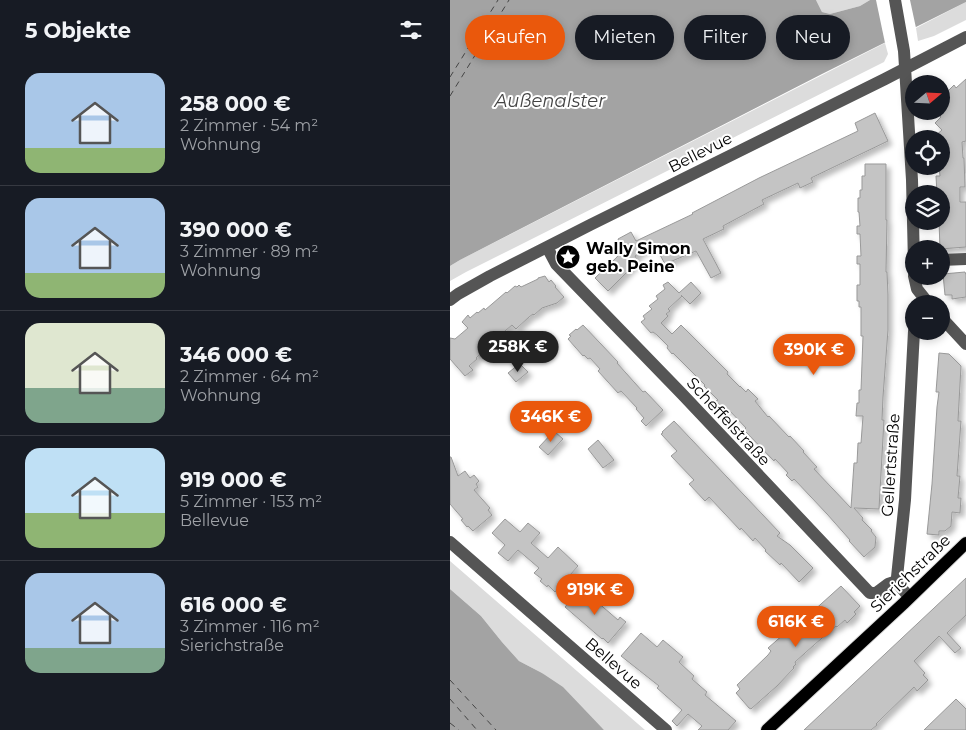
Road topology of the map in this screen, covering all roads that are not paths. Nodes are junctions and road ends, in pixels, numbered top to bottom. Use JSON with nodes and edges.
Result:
{"nodes":[{"id":1,"x":895,"y":0,"type":"edge"},
{"id":2,"x":966,"y":37,"type":"edge"},
{"id":3,"x":905,"y":68,"type":"junction"},
{"id":4,"x":913,"y":240,"type":"edge"},
{"id":5,"x":547,"y":247,"type":"junction"},
{"id":6,"x":966,"y":259,"type":"edge"},
{"id":7,"x":950,"y":260,"type":"edge"},
{"id":8,"x":450,"y":300,"type":"edge"},
{"id":9,"x":950,"y":327,"type":"edge"},
{"id":10,"x":914,"y":340,"type":"edge"},
{"id":11,"x":966,"y":344,"type":"edge"},
{"id":12,"x":450,"y":542,"type":"edge"},
{"id":13,"x":966,"y":543,"type":"edge"},
{"id":14,"x":897,"y":581,"type":"junction"},
{"id":15,"x":909,"y":597,"type":"junction"},
{"id":16,"x":666,"y":730,"type":"edge"},
{"id":17,"x":767,"y":730,"type":"edge"}],
"edges":[{"from":1,"to":3,"type":"street"},
{"from":2,"to":3,"type":"street","name":"Bellevue"},
{"from":3,"to":4,"type":"street"},
{"from":3,"to":5,"type":"street","name":"Bellevue"},
{"from":5,"to":8,"type":"street","name":"Bellevue"},
{"from":5,"to":14,"type":"street","name":"Scheffelstraße"},
{"from":6,"to":7,"type":"street"},
{"from":9,"to":11,"type":"street"},
{"from":10,"to":14,"type":"street","name":"Gellertstraße"},
{"from":12,"to":16,"type":"street","name":"Bellevue"},
{"from":13,"to":15,"type":"main road","name":"Sierichstraße"},
{"from":14,"to":15,"type":"street"},
{"from":15,"to":17,"type":"main road","name":"Sierichstraße"}]}
